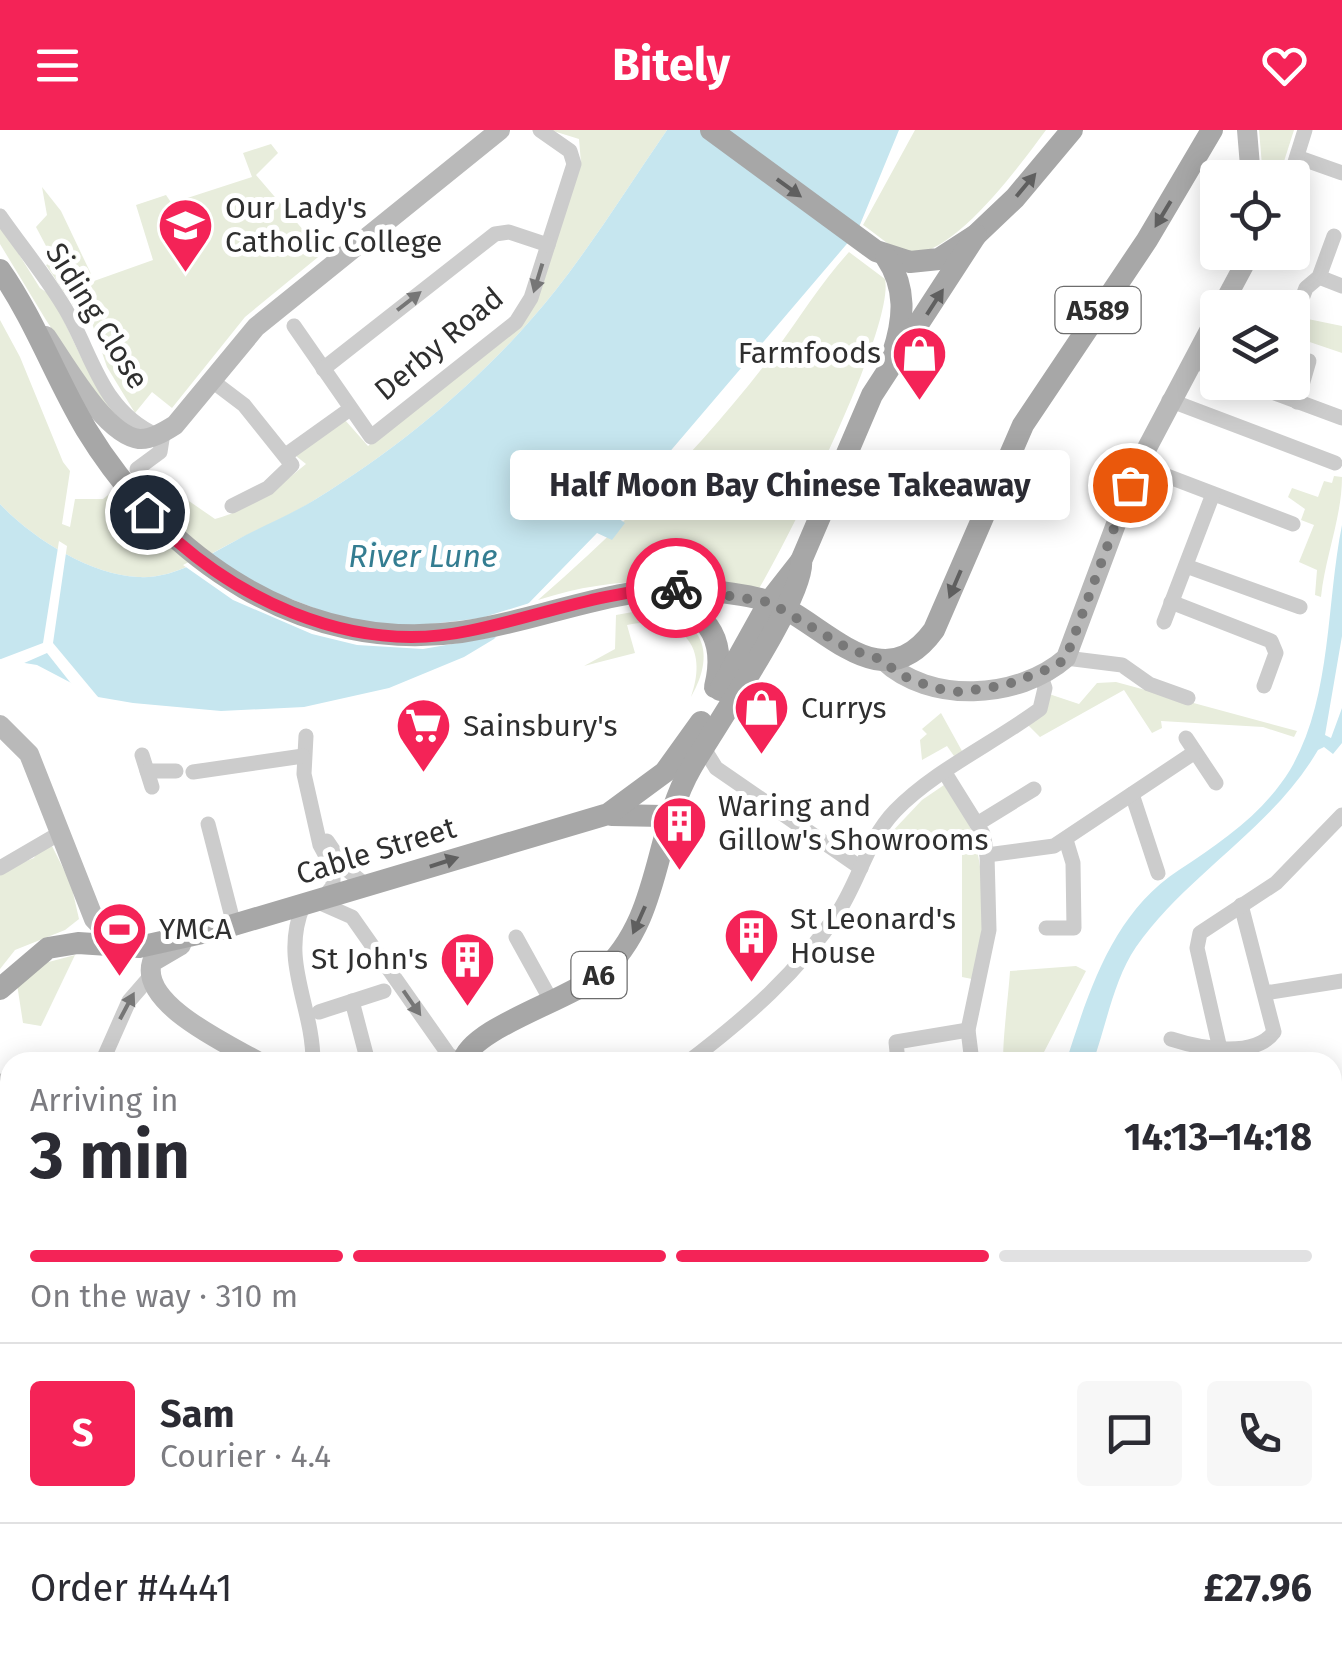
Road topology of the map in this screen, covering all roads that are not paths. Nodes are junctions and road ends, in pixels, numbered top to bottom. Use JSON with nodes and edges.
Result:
{"nodes":[{"id":1,"x":540,"y":130,"type":"edge"},
{"id":2,"x":710,"y":130,"type":"edge"},
{"id":3,"x":1072,"y":130,"type":"edge"},
{"id":4,"x":1212,"y":130,"type":"edge"},
{"id":5,"x":1247,"y":130,"type":"edge"},
{"id":6,"x":1305,"y":130,"type":"edge"},
{"id":7,"x":498,"y":131,"type":"edge"},
{"id":8,"x":1297,"y":157,"type":"junction"},
{"id":9,"x":1250,"y":160,"type":"edge"},
{"id":10,"x":1296,"y":160,"type":"edge"},
{"id":11,"x":1342,"y":173,"type":"edge"},
{"id":12,"x":0,"y":216,"type":"edge"},
{"id":13,"x":976,"y":235,"type":"junction"},
{"id":14,"x":1334,"y":236,"type":"dead end"},
{"id":15,"x":548,"y":244,"type":"junction"},
{"id":16,"x":881,"y":254,"type":"junction"},
{"id":17,"x":0,"y":270,"type":"edge"},
{"id":18,"x":1319,"y":277,"type":"junction"},
{"id":19,"x":1342,"y":286,"type":"edge"},
{"id":20,"x":1305,"y":290,"type":"edge"},
{"id":21,"x":28,"y":310,"type":"junction"},
{"id":22,"x":294,"y":326,"type":"dead end"},
{"id":23,"x":1200,"y":345,"type":"edge"},
{"id":24,"x":1192,"y":360,"type":"junction"},
{"id":25,"x":1200,"y":363,"type":"edge"},
{"id":26,"x":893,"y":368,"type":"junction"},
{"id":27,"x":323,"y":369,"type":"junction"},
{"id":28,"x":211,"y":380,"type":"junction"},
{"id":29,"x":1168,"y":400,"type":"junction"},
{"id":30,"x":1292,"y":400,"type":"edge"},
{"id":31,"x":1297,"y":402,"type":"joint"},
{"id":32,"x":350,"y":410,"type":"junction"},
{"id":33,"x":1342,"y":418,"type":"edge"},
{"id":34,"x":159,"y":434,"type":"junction"},
{"id":35,"x":287,"y":454,"type":"junction"},
{"id":36,"x":1336,"y":463,"type":"dead end"},
{"id":37,"x":1138,"y":464,"type":"junction"},
{"id":38,"x":138,"y":469,"type":"dead end"},
{"id":39,"x":1213,"y":494,"type":"junction"},
{"id":40,"x":232,"y":506,"type":"dead end"},
{"id":41,"x":1293,"y":524,"type":"dead end"},
{"id":42,"x":1186,"y":566,"type":"junction"},
{"id":43,"x":637,"y":592,"type":"junction"},
{"id":44,"x":1171,"y":602,"type":"junction"},
{"id":45,"x":778,"y":606,"type":"junction"},
{"id":46,"x":1300,"y":607,"type":"dead end"},
{"id":47,"x":1164,"y":622,"type":"dead end"},
{"id":48,"x":1066,"y":658,"type":"junction"},
{"id":49,"x":883,"y":660,"type":"junction"},
{"id":50,"x":1040,"y":673,"type":"junction"},
{"id":51,"x":1264,"y":686,"type":"dead end"},
{"id":52,"x":1188,"y":698,"type":"dead end"},
{"id":53,"x":710,"y":706,"type":"junction"},
{"id":54,"x":0,"y":726,"type":"edge"},
{"id":55,"x":306,"y":736,"type":"dead end"},
{"id":56,"x":703,"y":747,"type":"junction"},
{"id":57,"x":302,"y":756,"type":"junction"},
{"id":58,"x":176,"y":770,"type":"dead end"},
{"id":59,"x":147,"y":771,"type":"dead end"},
{"id":60,"x":194,"y":772,"type":"dead end"},
{"id":61,"x":945,"y":773,"type":"junction"},
{"id":62,"x":1216,"y":783,"type":"dead end"},
{"id":63,"x":1034,"y":789,"type":"dead end"},
{"id":64,"x":1132,"y":794,"type":"junction"},
{"id":65,"x":608,"y":814,"type":"junction"},
{"id":66,"x":1342,"y":815,"type":"edge"},
{"id":67,"x":208,"y":824,"type":"dead end"},
{"id":68,"x":977,"y":824,"type":"junction"},
{"id":69,"x":669,"y":827,"type":"junction"},
{"id":70,"x":60,"y":833,"type":"junction"},
{"id":71,"x":320,"y":835,"type":"junction"},
{"id":72,"x":1066,"y":840,"type":"junction"},
{"id":73,"x":987,"y":855,"type":"junction"},
{"id":74,"x":861,"y":868,"type":"junction"},
{"id":75,"x":1158,"y":873,"type":"dead end"},
{"id":76,"x":0,"y":875,"type":"edge"},
{"id":77,"x":367,"y":886,"type":"junction"},
{"id":78,"x":313,"y":902,"type":"junction"},
{"id":79,"x":1241,"y":905,"type":"junction"},
{"id":80,"x":94,"y":919,"type":"junction"},
{"id":81,"x":234,"y":925,"type":"junction"},
{"id":82,"x":1046,"y":928,"type":"dead end"},
{"id":83,"x":204,"y":932,"type":"junction"},
{"id":84,"x":516,"y":937,"type":"dead end"},
{"id":85,"x":78,"y":944,"type":"junction"},
{"id":86,"x":121,"y":948,"type":"junction"},
{"id":87,"x":149,"y":978,"type":"junction"},
{"id":88,"x":1342,"y":981,"type":"edge"},
{"id":89,"x":0,"y":989,"type":"edge"},
{"id":90,"x":384,"y":991,"type":"dead end"},
{"id":91,"x":1266,"y":992,"type":"junction"},
{"id":92,"x":352,"y":1001,"type":"junction"},
{"id":93,"x":553,"y":1004,"type":"junction"},
{"id":94,"x":319,"y":1012,"type":"dead end"},
{"id":95,"x":968,"y":1030,"type":"junction"},
{"id":96,"x":1171,"y":1039,"type":"dead end"},
{"id":97,"x":1220,"y":1049,"type":"junction"},
{"id":98,"x":106,"y":1052,"type":"edge"},
{"id":99,"x":243,"y":1052,"type":"edge"},
{"id":100,"x":311,"y":1052,"type":"edge"},
{"id":101,"x":365,"y":1052,"type":"edge"},
{"id":102,"x":447,"y":1052,"type":"edge"},
{"id":103,"x":467,"y":1052,"type":"edge"},
{"id":104,"x":708,"y":1052,"type":"edge"},
{"id":105,"x":897,"y":1052,"type":"edge"},
{"id":106,"x":971,"y":1052,"type":"edge"}],
"edges":[{"from":1,"to":15,"type":"street","name":"Derby Road"},
{"from":2,"to":16,"type":"main road","one_way":true},
{"from":13,"to":3,"type":"main road","one_way":true},
{"from":4,"to":49,"type":"main road","number":"A589","one_way":true},
{"from":5,"to":9,"type":"street"},
{"from":6,"to":8,"type":"street"},
{"from":7,"to":28,"type":"street"},
{"from":8,"to":10,"type":"street"},
{"from":8,"to":11,"type":"street"},
{"from":12,"to":34,"type":"street","name":"Siding Close"},
{"from":13,"to":16,"type":"main road"},
{"from":26,"to":13,"type":"main road","number":"A6","one_way":true},
{"from":14,"to":18,"type":"street"},
{"from":27,"to":15,"type":"street","one_way":true},
{"from":15,"to":32,"type":"street","name":"Derby Road","one_way":true},
{"from":16,"to":26,"type":"main road"},
{"from":17,"to":21,"type":"main road"},
{"from":18,"to":19,"type":"street"},
{"from":18,"to":20,"type":"street"},
{"from":21,"to":34,"type":"street"},
{"from":21,"to":43,"type":"main road"},
{"from":22,"to":27,"type":"street"},
{"from":23,"to":24,"type":"street"},
{"from":24,"to":25,"type":"street"},
{"from":24,"to":29,"type":"street"},
{"from":26,"to":45,"type":"main road","number":"A6"},
{"from":27,"to":32,"type":"street"},
{"from":28,"to":34,"type":"street"},
{"from":28,"to":35,"type":"street"},
{"from":29,"to":36,"type":"street"},
{"from":29,"to":37,"type":"street"},
{"from":30,"to":31,"type":"street"},
{"from":31,"to":33,"type":"street"},
{"from":32,"to":35,"type":"street"},
{"from":34,"to":38,"type":"street"},
{"from":35,"to":40,"type":"street"},
{"from":37,"to":39,"type":"street"},
{"from":37,"to":48,"type":"street"},
{"from":39,"to":41,"type":"street"},
{"from":39,"to":42,"type":"street"},
{"from":42,"to":44,"type":"street"},
{"from":42,"to":46,"type":"street"},
{"from":43,"to":45,"type":"main road"},
{"from":43,"to":53,"type":"main road","number":"A6"},
{"from":44,"to":47,"type":"street"},
{"from":44,"to":51,"type":"street"},
{"from":45,"to":49,"type":"main road"},
{"from":45,"to":53,"type":"main road","number":"A6"},
{"from":45,"to":56,"type":"main road","number":"A6"},
{"from":48,"to":50,"type":"street"},
{"from":48,"to":52,"type":"street"},
{"from":49,"to":50,"type":"street"},
{"from":50,"to":61,"type":"street"},
{"from":53,"to":65,"type":"main road","name":"Cable Street","number":"A6"},
{"from":54,"to":70,"type":"street"},
{"from":55,"to":57,"type":"street"},
{"from":56,"to":69,"type":"main road","number":"A6"},
{"from":56,"to":74,"type":"street"},
{"from":57,"to":60,"type":"street"},
{"from":57,"to":71,"type":"street"},
{"from":58,"to":59,"type":"street"},
{"from":61,"to":68,"type":"street"},
{"from":61,"to":74,"type":"street"},
{"from":62,"to":64,"type":"street"},
{"from":63,"to":68,"type":"street"},
{"from":64,"to":72,"type":"street"},
{"from":64,"to":75,"type":"street"},
{"from":65,"to":69,"type":"main road","number":"A6"},
{"from":77,"to":65,"type":"main road","name":"Cable Street","number":"A6","one_way":true},
{"from":66,"to":79,"type":"street"},
{"from":67,"to":81,"type":"street"},
{"from":68,"to":73,"type":"street"},
{"from":69,"to":93,"type":"main road","number":"A6","one_way":true},
{"from":70,"to":76,"type":"street"},
{"from":70,"to":80,"type":"street"},
{"from":71,"to":77,"type":"street"},
{"from":71,"to":78,"type":"street"},
{"from":72,"to":73,"type":"street"},
{"from":72,"to":82,"type":"street"},
{"from":73,"to":95,"type":"street"},
{"from":74,"to":104,"type":"street"},
{"from":77,"to":78,"type":"main road","name":"Cable Street","number":"A6"},
{"from":78,"to":81,"type":"main road","name":"Cable Street","number":"A6"},
{"from":78,"to":100,"type":"street"},
{"from":78,"to":102,"type":"street","one_way":true},
{"from":79,"to":91,"type":"street"},
{"from":79,"to":97,"type":"street"},
{"from":80,"to":85,"type":"street"},
{"from":80,"to":86,"type":"street"},
{"from":81,"to":83,"type":"main road","name":"Cable Street","number":"A6"},
{"from":83,"to":86,"type":"main road","name":"Cable Street","number":"A6"},
{"from":83,"to":87,"type":"street"},
{"from":84,"to":93,"type":"street"},
{"from":85,"to":86,"type":"main road","number":"A6"},
{"from":85,"to":89,"type":"main road","number":"A6"},
{"from":98,"to":87,"type":"street","one_way":true},
{"from":87,"to":99,"type":"street"},
{"from":88,"to":91,"type":"street"},
{"from":90,"to":92,"type":"street"},
{"from":91,"to":97,"type":"street"},
{"from":92,"to":94,"type":"street"},
{"from":92,"to":101,"type":"street"},
{"from":93,"to":103,"type":"main road","number":"A6"},
{"from":95,"to":105,"type":"street"},
{"from":95,"to":106,"type":"street"},
{"from":96,"to":97,"type":"street"}]}
